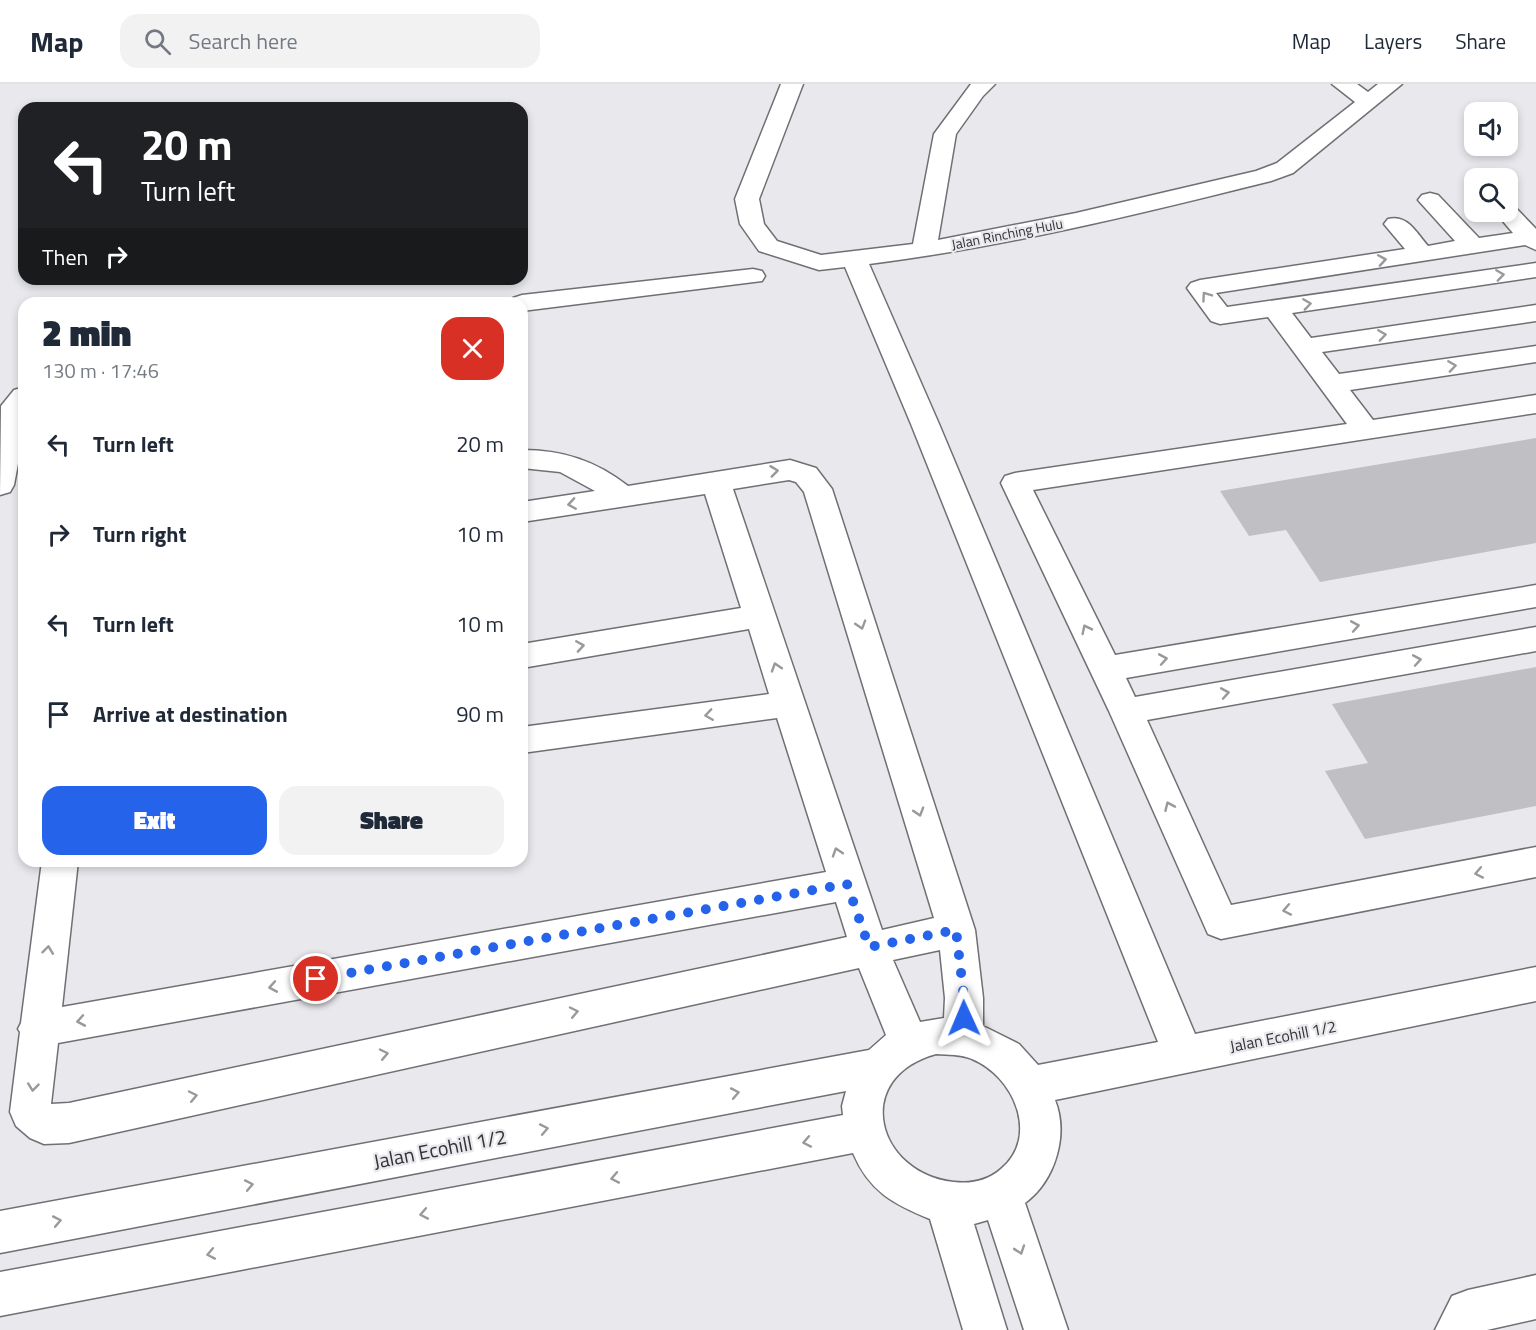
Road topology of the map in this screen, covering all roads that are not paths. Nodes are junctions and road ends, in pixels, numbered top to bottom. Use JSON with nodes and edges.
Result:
{"nodes":[{"id":1,"x":792,"y":84,"type":"edge"},
{"id":2,"x":984,"y":84,"type":"edge"},
{"id":3,"x":1343,"y":84,"type":"edge"},
{"id":4,"x":1391,"y":84,"type":"edge"},
{"id":5,"x":1368,"y":102,"type":"junction"},
{"id":6,"x":1430,"y":200,"type":"dead end"},
{"id":7,"x":1516,"y":222,"type":"edge"},
{"id":8,"x":1396,"y":224,"type":"dead end"},
{"id":9,"x":1534,"y":240,"type":"edge"},
{"id":10,"x":1473,"y":246,"type":"junction"},
{"id":11,"x":924,"y":250,"type":"junction"},
{"id":12,"x":1422,"y":254,"type":"junction"},
{"id":13,"x":854,"y":259,"type":"junction"},
{"id":14,"x":1536,"y":270,"type":"edge"},
{"id":15,"x":753,"y":276,"type":"dead end"},
{"id":16,"x":528,"y":302,"type":"edge"},
{"id":17,"x":1275,"y":309,"type":"junction"},
{"id":18,"x":1536,"y":313,"type":"edge"},
{"id":19,"x":1303,"y":347,"type":"junction"},
{"id":20,"x":1536,"y":354,"type":"edge"},
{"id":21,"x":1332,"y":384,"type":"junction"},
{"id":22,"x":18,"y":403,"type":"edge"},
{"id":23,"x":1536,"y":404,"type":"edge"},
{"id":24,"x":1366,"y":430,"type":"junction"},
{"id":25,"x":4,"y":445,"type":"edge"},
{"id":26,"x":528,"y":459,"type":"edge"},
{"id":27,"x":716,"y":483,"type":"junction"},
{"id":28,"x":0,"y":485,"type":"edge"},
{"id":29,"x":622,"y":497,"type":"junction"},
{"id":30,"x":528,"y":511,"type":"edge"},
{"id":31,"x":1536,"y":596,"type":"edge"},
{"id":32,"x":760,"y":616,"type":"junction"},
{"id":33,"x":1536,"y":639,"type":"edge"},
{"id":34,"x":528,"y":655,"type":"edge"},
{"id":35,"x":1105,"y":669,"type":"junction"},
{"id":36,"x":788,"y":704,"type":"junction"},
{"id":37,"x":1126,"y":711,"type":"junction"},
{"id":38,"x":528,"y":739,"type":"edge"},
{"id":39,"x":1536,"y":862,"type":"edge"},
{"id":40,"x":59,"y":867,"type":"edge"},
{"id":41,"x":847,"y":884,"type":"junction"},
{"id":42,"x":956,"y":930,"type":"junction"},
{"id":43,"x":869,"y":947,"type":"junction"},
{"id":44,"x":1536,"y":984,"type":"edge"},
{"id":45,"x":38,"y":1029,"type":"junction"},
{"id":46,"x":963,"y":1037,"type":"junction"},
{"id":47,"x":895,"y":1054,"type":"junction"},
{"id":48,"x":1184,"y":1056,"type":"junction"},
{"id":49,"x":1030,"y":1086,"type":"junction"},
{"id":50,"x":864,"y":1131,"type":"junction"},
{"id":51,"x":1001,"y":1195,"type":"junction"},
{"id":52,"x":947,"y":1205,"type":"junction"},
{"id":53,"x":0,"y":1232,"type":"edge"},
{"id":54,"x":0,"y":1294,"type":"edge"},
{"id":55,"x":1536,"y":1297,"type":"edge"},
{"id":56,"x":985,"y":1330,"type":"edge"},
{"id":57,"x":1046,"y":1330,"type":"edge"},
{"id":58,"x":1457,"y":1330,"type":"edge"}],
"edges":[{"from":1,"to":13,"type":"street","name":"Jalan Rinching Hulu"},
{"from":2,"to":11,"type":"street"},
{"from":3,"to":5,"type":"street"},
{"from":4,"to":5,"type":"street","name":"Jalan Rinching Hulu"},
{"from":5,"to":11,"type":"street","name":"Jalan Rinching Hulu"},
{"from":6,"to":10,"type":"street"},
{"from":7,"to":9,"type":"street"},
{"from":8,"to":12,"type":"street"},
{"from":9,"to":10,"type":"street"},
{"from":10,"to":12,"type":"street"},
{"from":11,"to":13,"type":"street","name":"Jalan Rinching Hulu"},
{"from":17,"to":12,"type":"street","one_way":true},
{"from":13,"to":48,"type":"street"},
{"from":17,"to":14,"type":"street","one_way":true},
{"from":15,"to":16,"type":"street"},
{"from":17,"to":19,"type":"street"},
{"from":19,"to":18,"type":"street","one_way":true},
{"from":19,"to":21,"type":"street"},
{"from":21,"to":20,"type":"street","one_way":true},
{"from":21,"to":24,"type":"street"},
{"from":22,"to":25,"type":"street"},
{"from":23,"to":24,"type":"street"},
{"from":35,"to":24,"type":"street","one_way":true},
{"from":25,"to":28,"type":"street"},
{"from":26,"to":29,"type":"street"},
{"from":27,"to":29,"type":"street"},
{"from":27,"to":32,"type":"street"},
{"from":27,"to":42,"type":"street","one_way":true},
{"from":29,"to":30,"type":"street","one_way":true},
{"from":35,"to":31,"type":"street","one_way":true},
{"from":34,"to":32,"type":"street","one_way":true},
{"from":36,"to":32,"type":"street","one_way":true},
{"from":37,"to":33,"type":"street","one_way":true},
{"from":35,"to":37,"type":"street"},
{"from":36,"to":38,"type":"street","one_way":true},
{"from":41,"to":36,"type":"street","one_way":true},
{"from":39,"to":37,"type":"street","one_way":true},
{"from":45,"to":40,"type":"street","one_way":true},
{"from":41,"to":43,"type":"street"},
{"from":41,"to":45,"type":"street","one_way":true},
{"from":42,"to":43,"type":"street"},
{"from":42,"to":46,"type":"street"},
{"from":45,"to":43,"type":"street","one_way":true},
{"from":43,"to":47,"type":"street"},
{"from":44,"to":48,"type":"street","name":"Jalan Ecohill 1/2"},
{"from":46,"to":47,"type":"street"},
{"from":46,"to":49,"type":"street"},
{"from":47,"to":50,"type":"street"},
{"from":53,"to":47,"type":"street","name":"Jalan Ecohill 1/2","one_way":true},
{"from":48,"to":49,"type":"street","name":"Jalan Ecohill 1/2"},
{"from":49,"to":51,"type":"street"},
{"from":50,"to":52,"type":"street"},
{"from":50,"to":54,"type":"street","one_way":true},
{"from":51,"to":52,"type":"street"},
{"from":51,"to":57,"type":"street","one_way":true},
{"from":52,"to":56,"type":"street"},
{"from":55,"to":58,"type":"street"}]}
